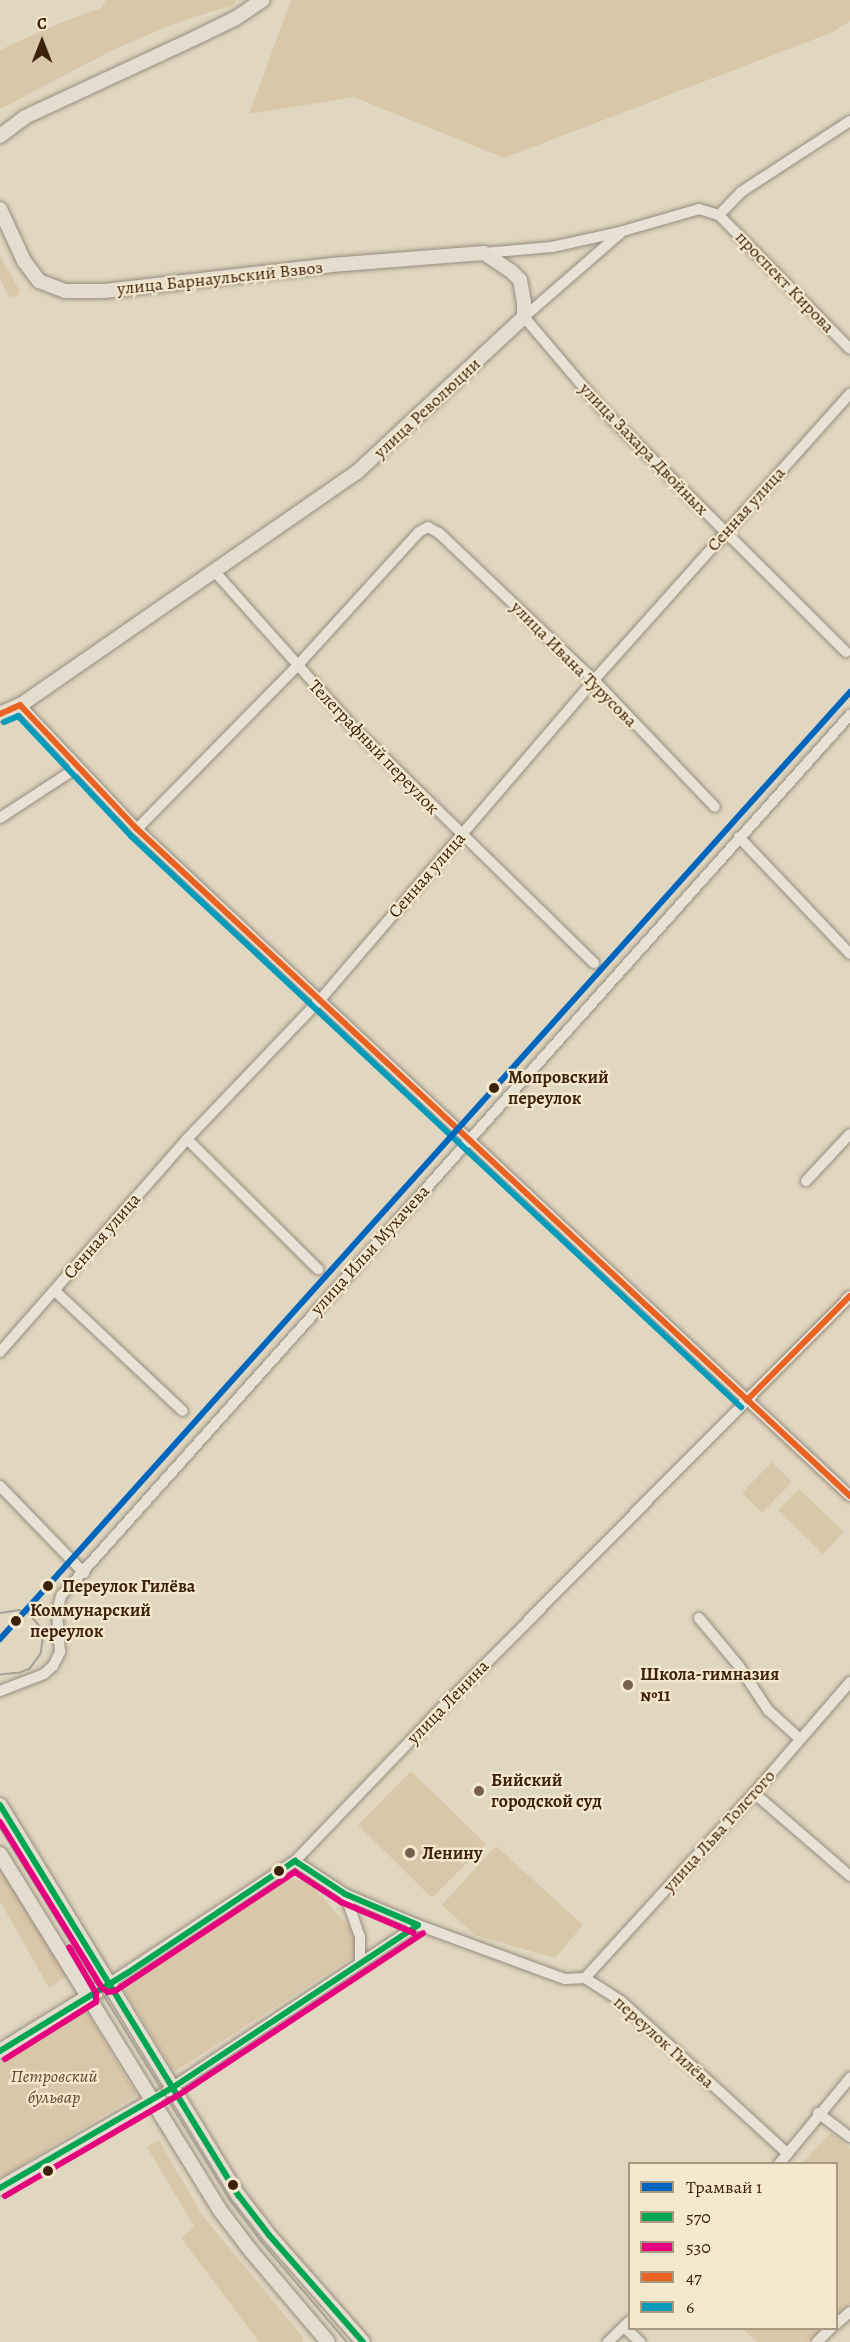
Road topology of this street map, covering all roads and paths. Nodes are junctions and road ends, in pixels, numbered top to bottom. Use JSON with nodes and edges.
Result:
{"nodes":[{"id":1,"x":260,"y":1,"type":"edge"},
{"id":2,"x":850,"y":121,"type":"edge"},
{"id":3,"x":0,"y":136,"type":"edge"},
{"id":4,"x":0,"y":209,"type":"edge"},
{"id":5,"x":719,"y":215,"type":"junction"},
{"id":6,"x":624,"y":231,"type":"junction"},
{"id":7,"x":484,"y":253,"type":"junction"},
{"id":8,"x":524,"y":317,"type":"junction"},
{"id":9,"x":850,"y":349,"type":"edge"},
{"id":10,"x":850,"y":394,"type":"edge"},
{"id":11,"x":724,"y":532,"type":"junction"},
{"id":12,"x":215,"y":572,"type":"junction"},
{"id":13,"x":846,"y":652,"type":"dead end"},
{"id":14,"x":297,"y":666,"type":"junction"},
{"id":15,"x":594,"y":680,"type":"junction"},
{"id":16,"x":20,"y":705,"type":"junction"},
{"id":17,"x":0,"y":714,"type":"edge"},
{"id":18,"x":850,"y":714,"type":"edge"},
{"id":19,"x":78,"y":767,"type":"junction"},
{"id":20,"x":714,"y":807,"type":"dead end"},
{"id":21,"x":0,"y":818,"type":"edge"},
{"id":22,"x":137,"y":829,"type":"junction"},
{"id":23,"x":461,"y":836,"type":"junction"},
{"id":24,"x":739,"y":837,"type":"junction"},
{"id":25,"x":850,"y":954,"type":"edge"},
{"id":26,"x":594,"y":963,"type":"dead end"},
{"id":27,"x":320,"y":1000,"type":"junction"},
{"id":28,"x":850,"y":1134,"type":"edge"},
{"id":29,"x":187,"y":1139,"type":"junction"},
{"id":30,"x":468,"y":1139,"type":"junction"},
{"id":31,"x":806,"y":1181,"type":"dead end"},
{"id":32,"x":318,"y":1269,"type":"dead end"},
{"id":33,"x":55,"y":1291,"type":"junction"},
{"id":34,"x":850,"y":1296,"type":"edge"},
{"id":35,"x":0,"y":1352,"type":"edge"},
{"id":36,"x":747,"y":1400,"type":"junction"},
{"id":37,"x":183,"y":1411,"type":"dead end"},
{"id":38,"x":0,"y":1486,"type":"edge"},
{"id":39,"x":850,"y":1496,"type":"edge"},
{"id":40,"x":84,"y":1573,"type":"junction"},
{"id":41,"x":699,"y":1618,"type":"dead end"},
{"id":42,"x":850,"y":1682,"type":"edge"},
{"id":43,"x":0,"y":1691,"type":"edge"},
{"id":44,"x":800,"y":1739,"type":"junction"},
{"id":45,"x":754,"y":1792,"type":"junction"},
{"id":46,"x":0,"y":1805,"type":"edge"},
{"id":47,"x":0,"y":1854,"type":"edge"},
{"id":48,"x":295,"y":1861,"type":"junction"},
{"id":49,"x":850,"y":1876,"type":"edge"},
{"id":50,"x":345,"y":1894,"type":"junction"},
{"id":51,"x":418,"y":1925,"type":"junction"},
{"id":52,"x":360,"y":1963,"type":"junction"},
{"id":53,"x":585,"y":1978,"type":"junction"},
{"id":54,"x":110,"y":1983,"type":"junction"},
{"id":55,"x":88,"y":1997,"type":"junction"},
{"id":56,"x":0,"y":2051,"type":"edge"},
{"id":57,"x":850,"y":2078,"type":"edge"},
{"id":58,"x":172,"y":2088,"type":"junction"},
{"id":59,"x":152,"y":2100,"type":"junction"},
{"id":60,"x":818,"y":2113,"type":"junction"},
{"id":61,"x":850,"y":2137,"type":"edge"},
{"id":62,"x":788,"y":2154,"type":"junction"},
{"id":63,"x":780,"y":2162,"type":"edge"},
{"id":64,"x":0,"y":2188,"type":"edge"},
{"id":65,"x":850,"y":2312,"type":"edge"},
{"id":66,"x":838,"y":2323,"type":"edge"},
{"id":67,"x":627,"y":2324,"type":"edge"},
{"id":68,"x":829,"y":2330,"type":"edge"},
{"id":69,"x":328,"y":2342,"type":"edge"},
{"id":70,"x":363,"y":2342,"type":"edge"},
{"id":71,"x":608,"y":2342,"type":"edge"},
{"id":72,"x":817,"y":2342,"type":"edge"}],
"edges":[{"from":1,"to":3,"type":"main road"},
{"from":2,"to":5,"type":"street"},
{"from":4,"to":7,"type":"main road","name":"улица Барнаульский Взвоз"},
{"from":5,"to":6,"type":"street","name":"улица Революции"},
{"from":5,"to":9,"type":"street","name":"проспект Кирова"},
{"from":6,"to":7,"type":"street","name":"улица Барнаульский Взвоз"},
{"from":6,"to":8,"type":"street","name":"улица Революции"},
{"from":7,"to":8,"type":"main road"},
{"from":8,"to":11,"type":"street","name":"улица Захара Двойных"},
{"from":8,"to":12,"type":"main road","name":"улица Революции"},
{"from":10,"to":11,"type":"street","name":"Сенная улица"},
{"from":11,"to":13,"type":"street","name":"улица Захара Двойных"},
{"from":11,"to":15,"type":"street","name":"Сенная улица"},
{"from":12,"to":14,"type":"street","name":"Телеграфный переулок"},
{"from":12,"to":16,"type":"main road","name":"улица Революции"},
{"from":14,"to":15,"type":"street","name":"улица Ивана Турусова"},
{"from":14,"to":22,"type":"street"},
{"from":14,"to":23,"type":"street","name":"Телеграфный переулок"},
{"from":15,"to":20,"type":"street","name":"улица Ивана Турусова"},
{"from":15,"to":23,"type":"street","name":"Сенная улица"},
{"from":16,"to":17,"type":"main road","name":"улица Революции"},
{"from":16,"to":19,"type":"street"},
{"from":18,"to":24,"type":"street","name":"улица Ильи Мухачева"},
{"from":19,"to":21,"type":"street"},
{"from":19,"to":22,"type":"street"},
{"from":22,"to":27,"type":"street"},
{"from":23,"to":26,"type":"street","name":"Телеграфный переулок"},
{"from":23,"to":27,"type":"street","name":"Сенная улица"},
{"from":24,"to":25,"type":"street"},
{"from":24,"to":30,"type":"street","name":"улица Ильи Мухачева"},
{"from":27,"to":29,"type":"street","name":"Сенная улица"},
{"from":27,"to":30,"type":"street"},
{"from":28,"to":31,"type":"street"},
{"from":29,"to":32,"type":"street"},
{"from":29,"to":33,"type":"street","name":"Сенная улица"},
{"from":30,"to":36,"type":"street"},
{"from":30,"to":40,"type":"street","name":"улица Ильи Мухачева"},
{"from":33,"to":35,"type":"street","name":"Сенная улица"},
{"from":33,"to":37,"type":"street"},
{"from":34,"to":36,"type":"street","name":"улица Ленина"},
{"from":36,"to":39,"type":"street"},
{"from":36,"to":48,"type":"street","name":"улица Ленина"},
{"from":38,"to":40,"type":"street"},
{"from":40,"to":43,"type":"street","name":"улица Ильи Мухачева"},
{"from":41,"to":44,"type":"street"},
{"from":42,"to":44,"type":"street","name":"улица Льва Толстого"},
{"from":44,"to":45,"type":"street","name":"улица Льва Толстого"},
{"from":45,"to":49,"type":"street"},
{"from":45,"to":53,"type":"street","name":"улица Льва Толстого"},
{"from":46,"to":54,"type":"main road"},
{"from":47,"to":55,"type":"main road"},
{"from":48,"to":50,"type":"street","name":"переулок Гилёва"},
{"from":48,"to":54,"type":"street","name":"улица Ленина"},
{"from":50,"to":51,"type":"street","name":"переулок Гилёва"},
{"from":50,"to":52,"type":"street"},
{"from":51,"to":52,"type":"street"},
{"from":51,"to":53,"type":"street","name":"переулок Гилёва"},
{"from":52,"to":58,"type":"street"},
{"from":53,"to":62,"type":"street","name":"переулок Гилёва"},
{"from":54,"to":55,"type":"main road","name":"улица Ленина"},
{"from":54,"to":58,"type":"main road"},
{"from":55,"to":56,"type":"main road","name":"улица Ленина"},
{"from":55,"to":59,"type":"main road"},
{"from":57,"to":60,"type":"street"},
{"from":58,"to":59,"type":"street"},
{"from":58,"to":70,"type":"main road"},
{"from":59,"to":64,"type":"main road"},
{"from":59,"to":69,"type":"main road"},
{"from":60,"to":61,"type":"street"},
{"from":60,"to":62,"type":"street"},
{"from":62,"to":63,"type":"street"},
{"from":65,"to":66,"type":"street"},
{"from":67,"to":71,"type":"street"},
{"from":68,"to":72,"type":"street"}]}
